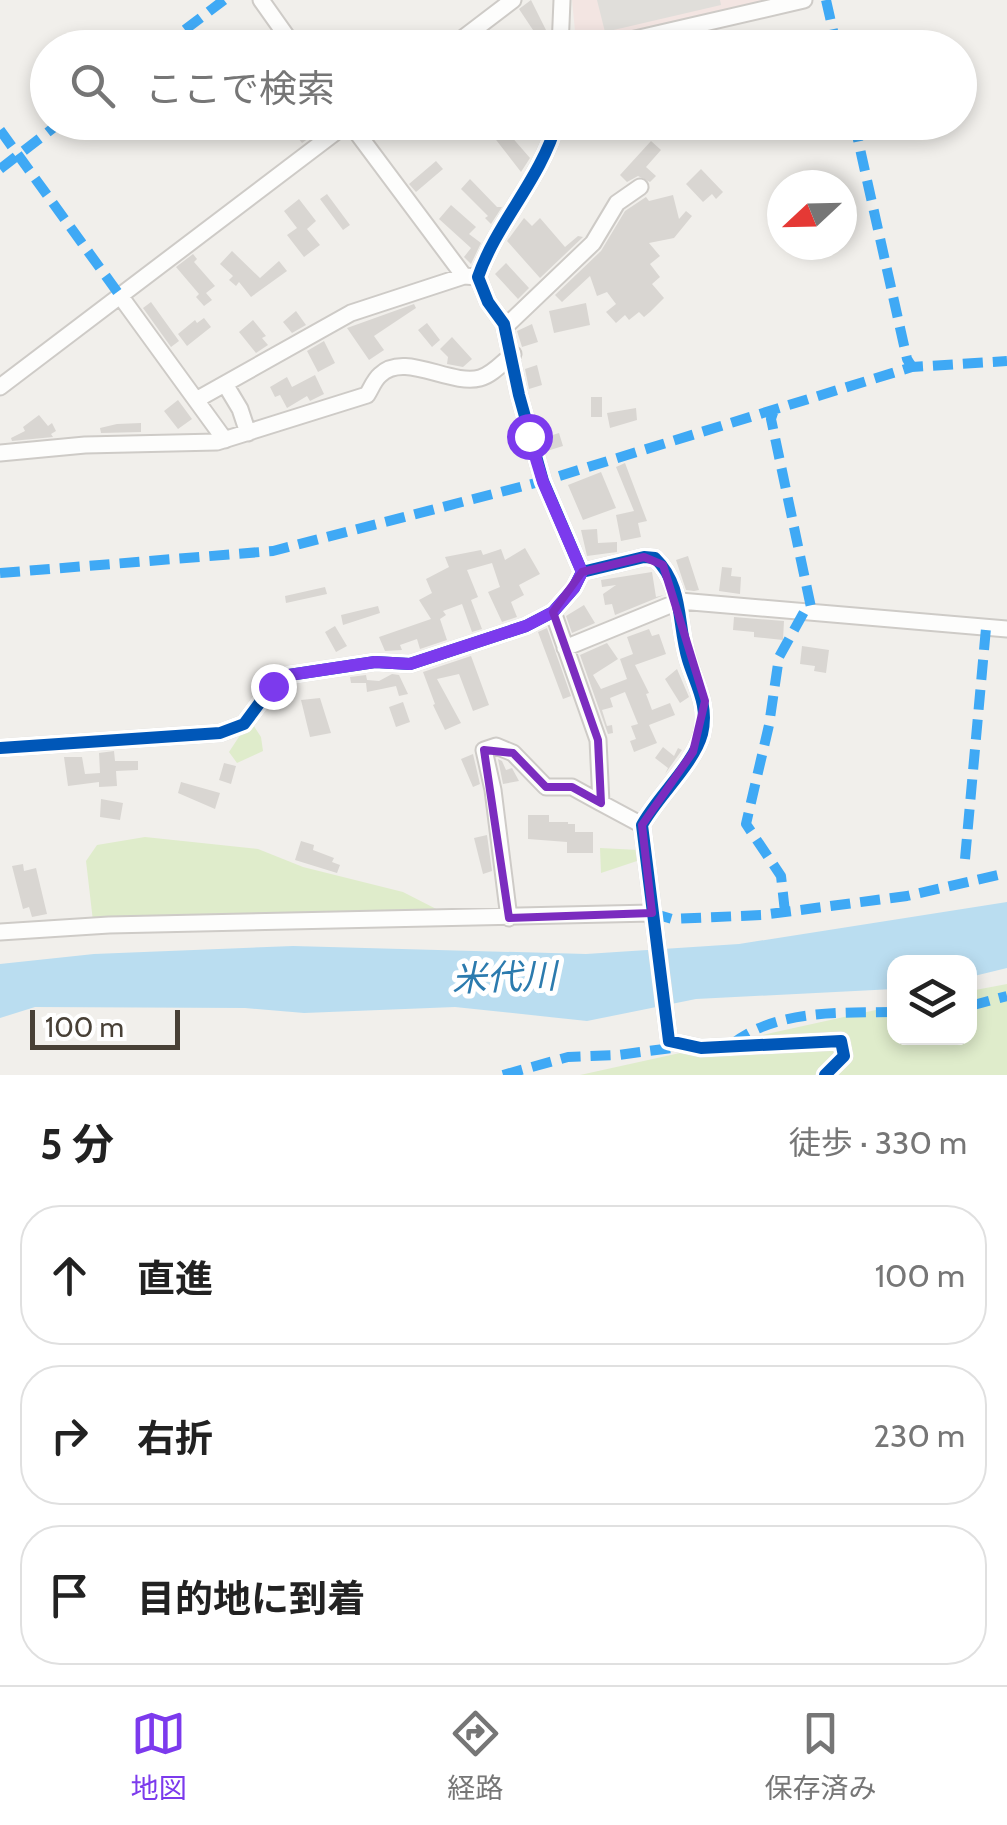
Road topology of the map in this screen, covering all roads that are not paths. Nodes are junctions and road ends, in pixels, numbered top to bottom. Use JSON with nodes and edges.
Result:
{"nodes":[{"id":1,"x":261,"y":0,"type":"edge"},
{"id":2,"x":513,"y":0,"type":"edge"},
{"id":3,"x":562,"y":0,"type":"edge"},
{"id":4,"x":804,"y":0,"type":"edge"},
{"id":5,"x":282,"y":30,"type":"edge"},
{"id":6,"x":474,"y":30,"type":"edge"},
{"id":7,"x":561,"y":30,"type":"edge"},
{"id":8,"x":674,"y":30,"type":"edge"},
{"id":9,"x":327,"y":140,"type":"edge"},
{"id":10,"x":363,"y":140,"type":"edge"},
{"id":11,"x":551,"y":140,"type":"edge"},
{"id":12,"x":640,"y":187,"type":"dead end"},
{"id":13,"x":471,"y":276,"type":"junction"},
{"id":14,"x":121,"y":297,"type":"junction"},
{"id":15,"x":505,"y":327,"type":"junction"},
{"id":16,"x":512,"y":354,"type":"junction"},
{"id":17,"x":225,"y":384,"type":"junction"},
{"id":18,"x":0,"y":386,"type":"edge"},
{"id":19,"x":196,"y":400,"type":"junction"},
{"id":20,"x":248,"y":433,"type":"junction"},
{"id":21,"x":225,"y":440,"type":"junction"},
{"id":22,"x":0,"y":453,"type":"edge"},
{"id":23,"x":582,"y":572,"type":"junction"},
{"id":24,"x":680,"y":601,"type":"junction"},
{"id":25,"x":553,"y":612,"type":"junction"},
{"id":26,"x":1007,"y":629,"type":"edge"},
{"id":27,"x":565,"y":648,"type":"junction"},
{"id":28,"x":0,"y":748,"type":"edge"},
{"id":29,"x":600,"y":803,"type":"junction"},
{"id":30,"x":642,"y":825,"type":"junction"},
{"id":31,"x":652,"y":913,"type":"junction"},
{"id":32,"x":509,"y":918,"type":"junction"},
{"id":33,"x":0,"y":932,"type":"edge"},
{"id":34,"x":824,"y":1075,"type":"edge"}],
"edges":[{"from":1,"to":5,"type":"street"},
{"from":2,"to":6,"type":"street"},
{"from":3,"to":7,"type":"street"},
{"from":4,"to":8,"type":"street"},
{"from":9,"to":14,"type":"street"},
{"from":10,"to":13,"type":"street"},
{"from":11,"to":13,"type":"street"},
{"from":12,"to":15,"type":"street"},
{"from":13,"to":15,"type":"street"},
{"from":13,"to":17,"type":"street"},
{"from":14,"to":18,"type":"street"},
{"from":14,"to":19,"type":"street"},
{"from":15,"to":16,"type":"street"},
{"from":16,"to":20,"type":"street"},
{"from":16,"to":23,"type":"street"},
{"from":17,"to":19,"type":"street"},
{"from":17,"to":20,"type":"street"},
{"from":19,"to":21,"type":"street"},
{"from":20,"to":21,"type":"street"},
{"from":21,"to":22,"type":"street"},
{"from":23,"to":24,"type":"street"},
{"from":23,"to":25,"type":"street"},
{"from":24,"to":26,"type":"street"},
{"from":24,"to":27,"type":"street"},
{"from":24,"to":30,"type":"street"},
{"from":25,"to":27,"type":"street"},
{"from":25,"to":28,"type":"street"},
{"from":27,"to":29,"type":"street"},
{"from":29,"to":30,"type":"street"},
{"from":29,"to":32,"type":"street"},
{"from":30,"to":31,"type":"street"},
{"from":31,"to":32,"type":"street"},
{"from":31,"to":34,"type":"street"},
{"from":32,"to":33,"type":"street"}]}
